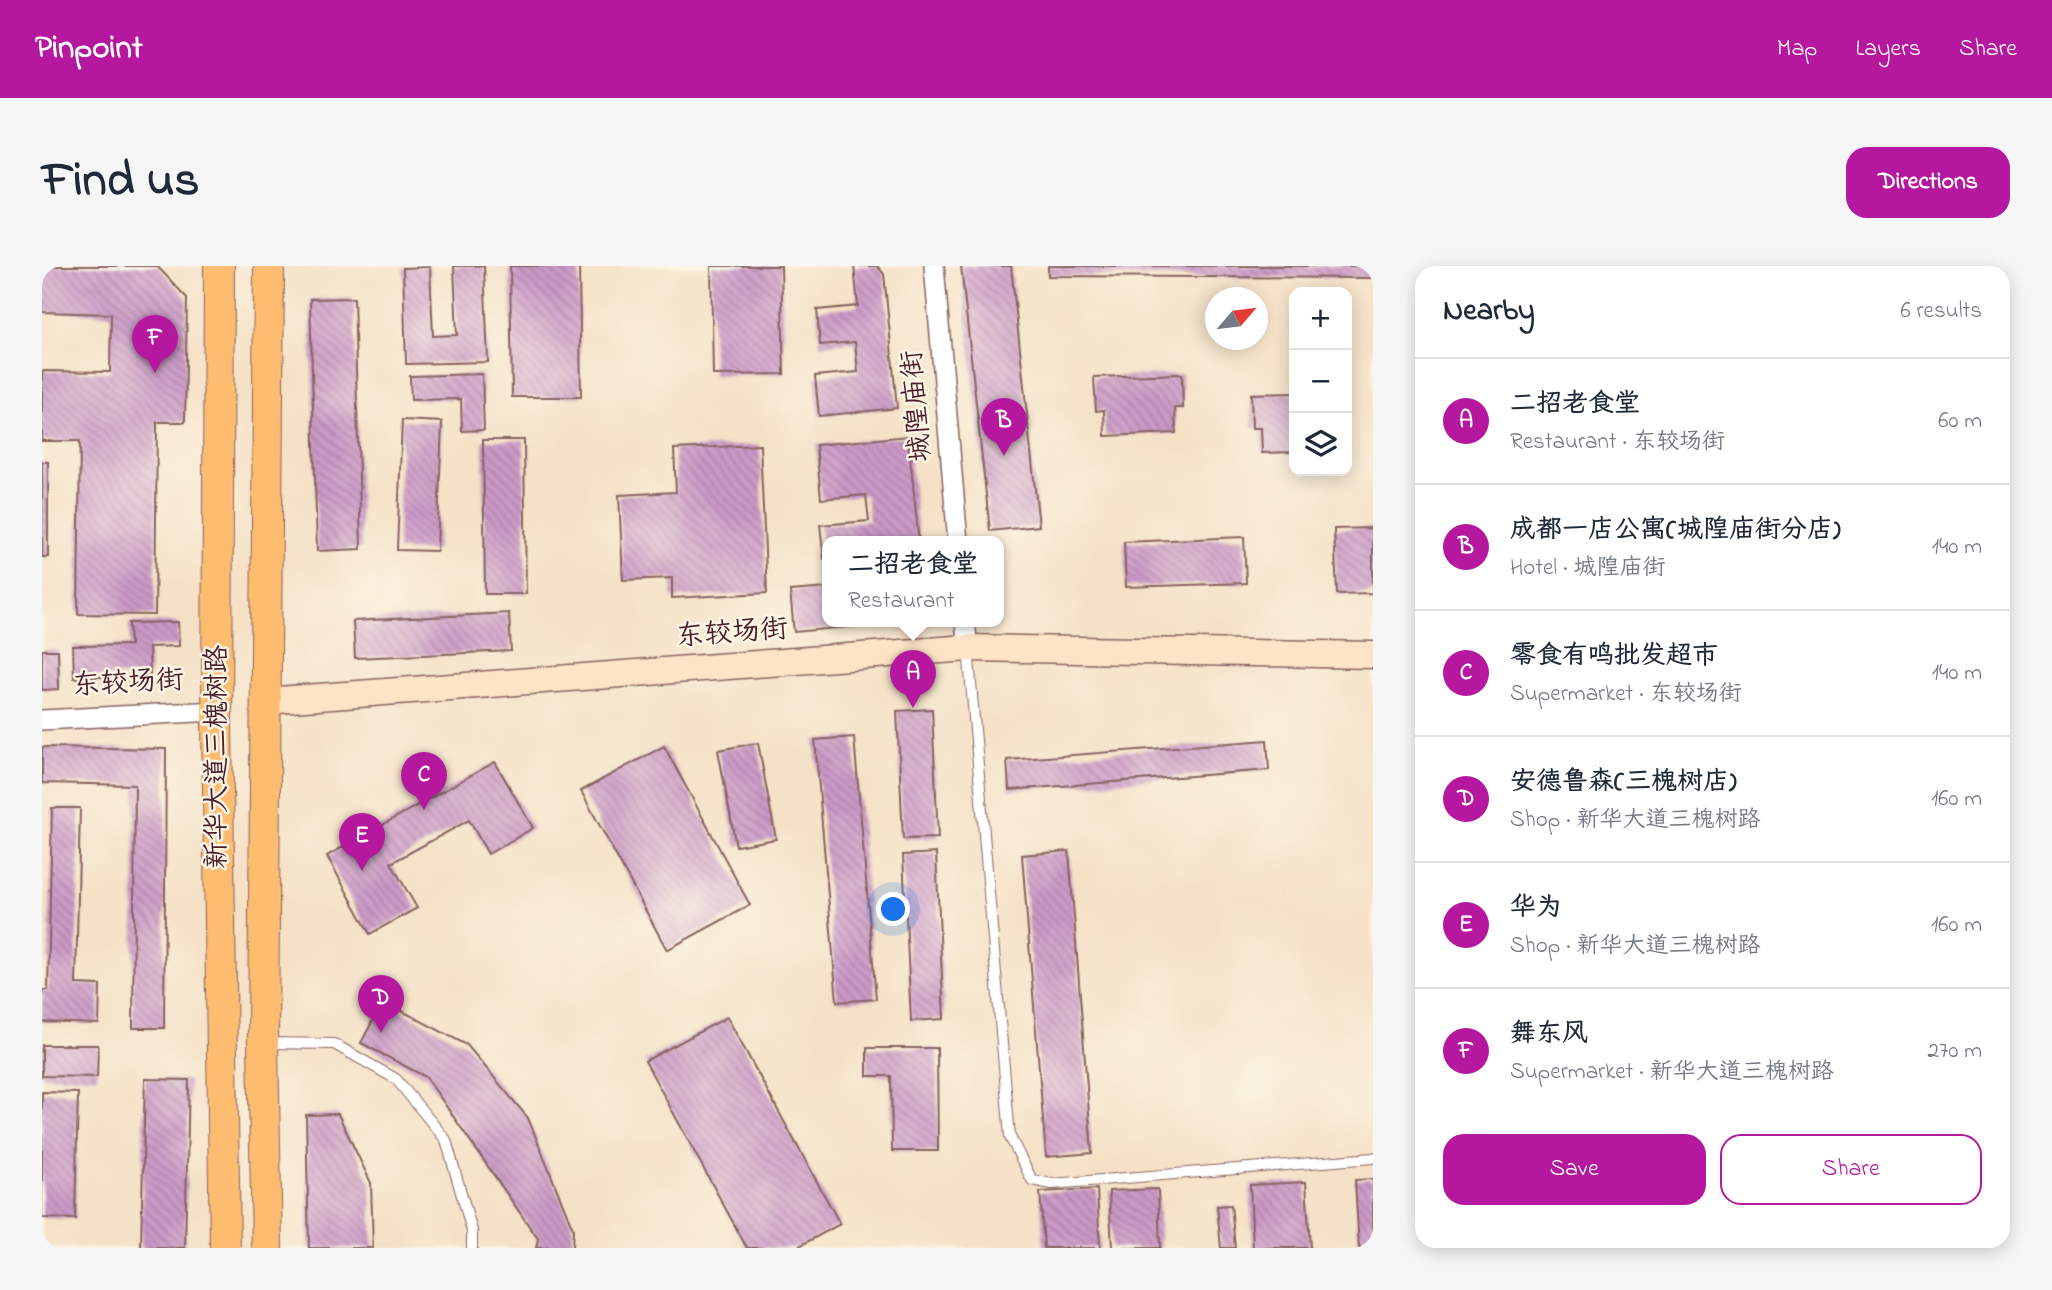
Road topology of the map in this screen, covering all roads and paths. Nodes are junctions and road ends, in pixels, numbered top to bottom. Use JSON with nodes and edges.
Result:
{"nodes":[{"id":1,"x":219,"y":266,"type":"edge"},
{"id":2,"x":269,"y":266,"type":"edge"},
{"id":3,"x":934,"y":266,"type":"edge"},
{"id":4,"x":957,"y":536,"type":"edge"},
{"id":5,"x":967,"y":635,"type":"edge"},
{"id":6,"x":1373,"y":655,"type":"edge"},
{"id":7,"x":265,"y":701,"type":"junction"},
{"id":8,"x":217,"y":711,"type":"junction"},
{"id":9,"x":42,"y":720,"type":"edge"},
{"id":10,"x":263,"y":1043,"type":"junction"},
{"id":11,"x":1373,"y":1158,"type":"edge"},
{"id":12,"x":225,"y":1248,"type":"edge"},
{"id":13,"x":267,"y":1248,"type":"edge"},
{"id":14,"x":472,"y":1248,"type":"edge"}],
"edges":[{"from":1,"to":8,"type":"main road","name":"新华大道三槐树路"},
{"from":2,"to":7,"type":"main road","name":"新华大道三槐树路"},
{"from":3,"to":4,"type":"street","name":"城隍庙街"},
{"from":5,"to":6,"type":"street","name":"东较场街"},
{"from":5,"to":7,"type":"street","name":"东较场街"},
{"from":5,"to":11,"type":"lane"},
{"from":7,"to":10,"type":"main road","name":"新华大道三槐树路"},
{"from":8,"to":9,"type":"street","name":"东较场街"},
{"from":8,"to":12,"type":"main road","name":"新华大道三槐树路"},
{"from":10,"to":13,"type":"main road","name":"新华大道三槐树路"},
{"from":10,"to":14,"type":"lane"}]}
